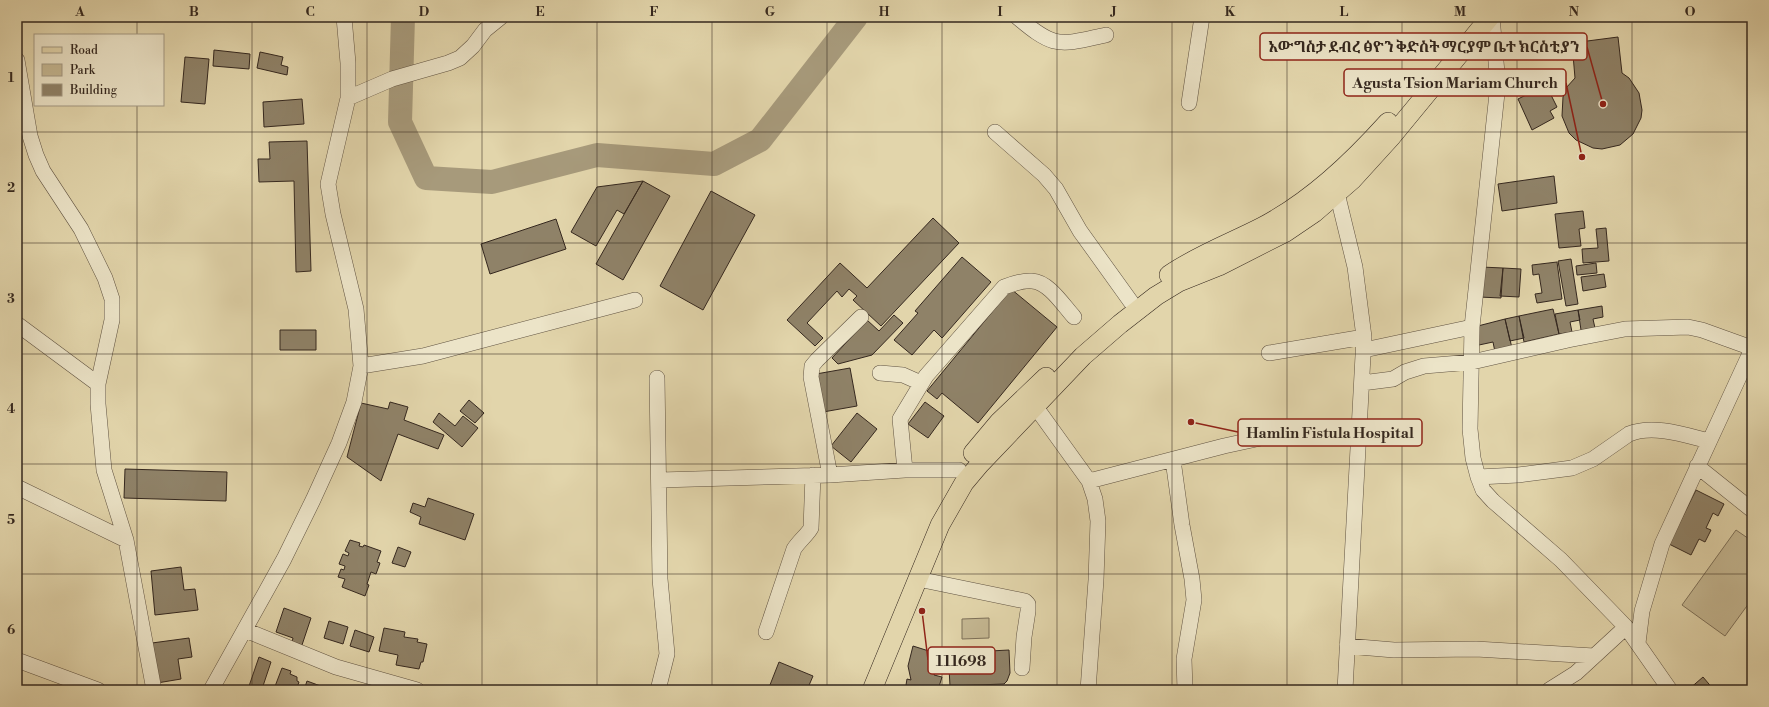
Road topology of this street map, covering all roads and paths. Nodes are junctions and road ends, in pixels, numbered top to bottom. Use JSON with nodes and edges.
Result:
{"nodes":[{"id":1,"x":344,"y":17,"type":"edge"},
{"id":2,"x":501,"y":17,"type":"edge"},
{"id":3,"x":1017,"y":17,"type":"edge"},
{"id":4,"x":1202,"y":17,"type":"edge"},
{"id":5,"x":1474,"y":17,"type":"edge"},
{"id":6,"x":1491,"y":17,"type":"edge"},
{"id":7,"x":1106,"y":35,"type":"dead end"},
{"id":8,"x":17,"y":60,"type":"edge"},
{"id":9,"x":348,"y":98,"type":"junction"},
{"id":10,"x":1189,"y":103,"type":"dead end"},
{"id":11,"x":996,"y":132,"type":"dead end"},
{"id":12,"x":1331,"y":188,"type":"junction"},
{"id":13,"x":635,"y":300,"type":"dead end"},
{"id":14,"x":1131,"y":302,"type":"junction"},
{"id":15,"x":861,"y":316,"type":"dead end"},
{"id":16,"x":1074,"y":317,"type":"dead end"},
{"id":17,"x":17,"y":324,"type":"edge"},
{"id":18,"x":1472,"y":327,"type":"junction"},
{"id":19,"x":1364,"y":343,"type":"junction"},
{"id":20,"x":1752,"y":348,"type":"edge"},
{"id":21,"x":1269,"y":353,"type":"dead end"},
{"id":22,"x":1472,"y":362,"type":"junction"},
{"id":23,"x":361,"y":366,"type":"junction"},
{"id":24,"x":880,"y":373,"type":"dead end"},
{"id":25,"x":657,"y":378,"type":"dead end"},
{"id":26,"x":921,"y":383,"type":"junction"},
{"id":27,"x":1362,"y":383,"type":"junction"},
{"id":28,"x":98,"y":384,"type":"junction"},
{"id":29,"x":1035,"y":406,"type":"junction"},
{"id":30,"x":1358,"y":429,"type":"junction"},
{"id":31,"x":1708,"y":441,"type":"junction"},
{"id":32,"x":1173,"y":460,"type":"junction"},
{"id":33,"x":1697,"y":466,"type":"junction"},
{"id":34,"x":905,"y":470,"type":"junction"},
{"id":35,"x":959,"y":470,"type":"junction"},
{"id":36,"x":813,"y":475,"type":"junction"},
{"id":37,"x":830,"y":475,"type":"junction"},
{"id":38,"x":1478,"y":477,"type":"junction"},
{"id":39,"x":660,"y":480,"type":"junction"},
{"id":40,"x":1089,"y":481,"type":"junction"},
{"id":41,"x":17,"y":487,"type":"edge"},
{"id":42,"x":1752,"y":510,"type":"edge"},
{"id":43,"x":126,"y":540,"type":"junction"},
{"id":44,"x":918,"y":579,"type":"junction"},
{"id":45,"x":1626,"y":628,"type":"junction"},
{"id":46,"x":245,"y":630,"type":"junction"},
{"id":47,"x":766,"y":632,"type":"dead end"},
{"id":48,"x":1638,"y":643,"type":"junction"},
{"id":49,"x":1347,"y":646,"type":"junction"},
{"id":50,"x":1594,"y":656,"type":"junction"},
{"id":51,"x":17,"y":660,"type":"edge"},
{"id":52,"x":1022,"y":668,"type":"dead end"},
{"id":53,"x":98,"y":690,"type":"edge"},
{"id":54,"x":154,"y":690,"type":"edge"},
{"id":55,"x":211,"y":690,"type":"edge"},
{"id":56,"x":417,"y":690,"type":"edge"},
{"id":57,"x":658,"y":690,"type":"edge"},
{"id":58,"x":862,"y":690,"type":"edge"},
{"id":59,"x":872,"y":690,"type":"edge"},
{"id":60,"x":1088,"y":690,"type":"edge"},
{"id":61,"x":1185,"y":690,"type":"edge"},
{"id":62,"x":1345,"y":690,"type":"edge"},
{"id":63,"x":1549,"y":690,"type":"edge"},
{"id":64,"x":1670,"y":690,"type":"edge"}],
"edges":[{"from":1,"to":9,"type":"street"},
{"from":2,"to":9,"type":"street"},
{"from":3,"to":7,"type":"street"},
{"from":4,"to":10,"type":"street"},
{"from":5,"to":12,"type":"main road"},
{"from":6,"to":12,"type":"main road"},
{"from":6,"to":18,"type":"street"},
{"from":8,"to":28,"type":"street"},
{"from":9,"to":23,"type":"street"},
{"from":11,"to":14,"type":"street"},
{"from":12,"to":14,"type":"main road"},
{"from":12,"to":19,"type":"street"},
{"from":12,"to":29,"type":"main road"},
{"from":13,"to":23,"type":"street"},
{"from":14,"to":35,"type":"main road"},
{"from":15,"to":37,"type":"street"},
{"from":16,"to":26,"type":"street"},
{"from":17,"to":28,"type":"street"},
{"from":18,"to":19,"type":"street"},
{"from":18,"to":22,"type":"street"},
{"from":19,"to":21,"type":"street"},
{"from":19,"to":27,"type":"street"},
{"from":20,"to":22,"type":"street"},
{"from":20,"to":31,"type":"street"},
{"from":22,"to":27,"type":"street"},
{"from":22,"to":38,"type":"street"},
{"from":23,"to":46,"type":"street"},
{"from":24,"to":26,"type":"street"},
{"from":25,"to":39,"type":"street"},
{"from":26,"to":34,"type":"street"},
{"from":27,"to":30,"type":"street"},
{"from":28,"to":43,"type":"street"},
{"from":29,"to":40,"type":"street"},
{"from":29,"to":44,"type":"main road"},
{"from":30,"to":32,"type":"street"},
{"from":30,"to":49,"type":"street"},
{"from":31,"to":33,"type":"street"},
{"from":31,"to":38,"type":"street"},
{"from":32,"to":40,"type":"street"},
{"from":32,"to":61,"type":"street"},
{"from":33,"to":42,"type":"street"},
{"from":33,"to":48,"type":"street"},
{"from":34,"to":35,"type":"street"},
{"from":34,"to":37,"type":"street"},
{"from":35,"to":58,"type":"main road"},
{"from":36,"to":37,"type":"street"},
{"from":36,"to":39,"type":"street"},
{"from":36,"to":47,"type":"street"},
{"from":38,"to":45,"type":"street"},
{"from":39,"to":57,"type":"street"},
{"from":40,"to":60,"type":"street"},
{"from":41,"to":43,"type":"street"},
{"from":43,"to":54,"type":"street"},
{"from":44,"to":52,"type":"street"},
{"from":44,"to":59,"type":"main road"},
{"from":45,"to":48,"type":"street"},
{"from":45,"to":50,"type":"street"},
{"from":46,"to":55,"type":"street"},
{"from":46,"to":56,"type":"street"},
{"from":48,"to":64,"type":"street"},
{"from":49,"to":50,"type":"street"},
{"from":49,"to":62,"type":"street"},
{"from":50,"to":63,"type":"street"},
{"from":51,"to":53,"type":"street"}]}
